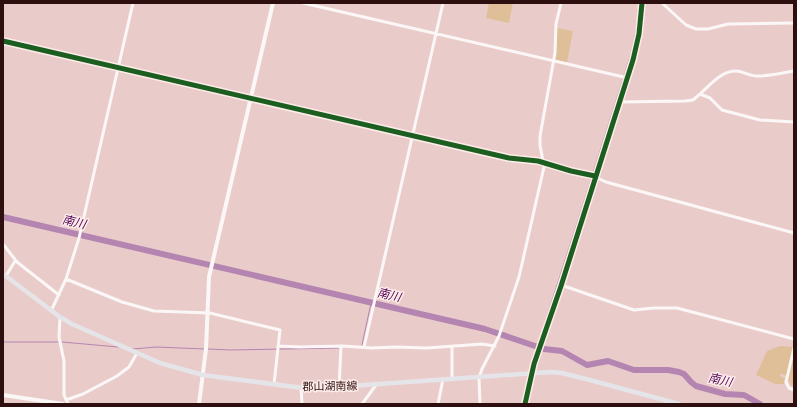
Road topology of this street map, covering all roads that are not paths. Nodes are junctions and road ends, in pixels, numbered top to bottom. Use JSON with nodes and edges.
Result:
{"nodes":[{"id":1,"x":133,"y":3,"type":"edge"},
{"id":2,"x":273,"y":3,"type":"edge"},
{"id":3,"x":303,"y":3,"type":"edge"},
{"id":4,"x":443,"y":3,"type":"edge"},
{"id":5,"x":561,"y":3,"type":"edge"},
{"id":6,"x":642,"y":3,"type":"edge"},
{"id":7,"x":662,"y":3,"type":"edge"},
{"id":8,"x":794,"y":23,"type":"edge"},
{"id":9,"x":436,"y":33,"type":"junction"},
{"id":10,"x":3,"y":41,"type":"edge"},
{"id":11,"x":553,"y":60,"type":"junction"},
{"id":12,"x":118,"y":68,"type":"junction"},
{"id":13,"x":794,"y":72,"type":"edge"},
{"id":14,"x":626,"y":78,"type":"junction"},
{"id":15,"x":700,"y":94,"type":"junction"},
{"id":16,"x":251,"y":99,"type":"junction"},
{"id":17,"x":620,"y":102,"type":"junction"},
{"id":18,"x":794,"y":122,"type":"edge"},
{"id":19,"x":412,"y":136,"type":"junction"},
{"id":20,"x":544,"y":163,"type":"junction"},
{"id":21,"x":595,"y":177,"type":"junction"},
{"id":22,"x":794,"y":233,"type":"edge"},
{"id":23,"x":3,"y":244,"type":"edge"},
{"id":24,"x":15,"y":261,"type":"junction"},
{"id":25,"x":5,"y":275,"type":"edge"},
{"id":26,"x":66,"y":279,"type":"junction"},
{"id":27,"x":561,"y":286,"type":"junction"},
{"id":28,"x":59,"y":295,"type":"junction"},
{"id":29,"x":51,"y":311,"type":"junction"},
{"id":30,"x":207,"y":313,"type":"junction"},
{"id":31,"x":60,"y":317,"type":"junction"},
{"id":32,"x":794,"y":339,"type":"edge"},
{"id":33,"x":278,"y":346,"type":"junction"},
{"id":34,"x":341,"y":346,"type":"junction"},
{"id":35,"x":495,"y":346,"type":"junction"},
{"id":36,"x":364,"y":347,"type":"junction"},
{"id":37,"x":452,"y":347,"type":"junction"},
{"id":38,"x":794,"y":348,"type":"edge"},
{"id":39,"x":137,"y":352,"type":"junction"},
{"id":40,"x":533,"y":372,"type":"junction"},
{"id":41,"x":203,"y":375,"type":"junction"},
{"id":42,"x":480,"y":376,"type":"junction"},
{"id":43,"x":443,"y":379,"type":"junction"},
{"id":44,"x":452,"y":379,"type":"junction"},
{"id":45,"x":274,"y":384,"type":"junction"},
{"id":46,"x":376,"y":385,"type":"junction"},
{"id":47,"x":301,"y":387,"type":"junction"},
{"id":48,"x":339,"y":388,"type":"junction"},
{"id":49,"x":794,"y":390,"type":"edge"},
{"id":50,"x":3,"y":395,"type":"edge"},
{"id":51,"x":64,"y":402,"type":"edge"},
{"id":52,"x":661,"y":402,"type":"edge"},
{"id":53,"x":68,"y":404,"type":"edge"},
{"id":54,"x":199,"y":404,"type":"edge"},
{"id":55,"x":302,"y":404,"type":"edge"},
{"id":56,"x":362,"y":404,"type":"edge"},
{"id":57,"x":438,"y":404,"type":"edge"},
{"id":58,"x":480,"y":404,"type":"edge"},
{"id":59,"x":525,"y":404,"type":"edge"},
{"id":60,"x":679,"y":404,"type":"edge"}],
"edges":[{"from":1,"to":12,"type":"street"},
{"from":2,"to":16,"type":"street"},
{"from":3,"to":9,"type":"street"},
{"from":4,"to":9,"type":"street"},
{"from":5,"to":11,"type":"street"},
{"from":6,"to":14,"type":"street"},
{"from":7,"to":8,"type":"street"},
{"from":9,"to":11,"type":"street"},
{"from":9,"to":19,"type":"street"},
{"from":10,"to":12,"type":"street"},
{"from":11,"to":14,"type":"street"},
{"from":11,"to":20,"type":"street"},
{"from":12,"to":16,"type":"street"},
{"from":12,"to":26,"type":"street"},
{"from":13,"to":15,"type":"street"},
{"from":14,"to":17,"type":"street"},
{"from":15,"to":17,"type":"street"},
{"from":15,"to":18,"type":"street"},
{"from":16,"to":19,"type":"street"},
{"from":16,"to":30,"type":"street"},
{"from":17,"to":21,"type":"street"},
{"from":19,"to":20,"type":"street"},
{"from":19,"to":36,"type":"street"},
{"from":20,"to":21,"type":"street"},
{"from":20,"to":35,"type":"street"},
{"from":21,"to":22,"type":"street"},
{"from":21,"to":27,"type":"street"},
{"from":23,"to":24,"type":"street"},
{"from":24,"to":25,"type":"street"},
{"from":24,"to":28,"type":"street"},
{"from":25,"to":29,"type":"main road","name":"郡山湖南線"},
{"from":26,"to":28,"type":"street"},
{"from":26,"to":30,"type":"street"},
{"from":27,"to":32,"type":"street"},
{"from":27,"to":40,"type":"street"},
{"from":28,"to":29,"type":"street"},
{"from":29,"to":31,"type":"main road","name":"郡山湖南線"},
{"from":30,"to":33,"type":"street"},
{"from":30,"to":41,"type":"street"},
{"from":31,"to":39,"type":"main road","name":"郡山湖南線"},
{"from":31,"to":51,"type":"street"},
{"from":33,"to":34,"type":"street"},
{"from":33,"to":45,"type":"street"},
{"from":34,"to":36,"type":"street"},
{"from":34,"to":48,"type":"street"},
{"from":35,"to":37,"type":"street"},
{"from":35,"to":42,"type":"street"},
{"from":36,"to":37,"type":"street"},
{"from":37,"to":44,"type":"street"},
{"from":38,"to":49,"type":"street"},
{"from":39,"to":41,"type":"main road","name":"郡山湖南線"},
{"from":39,"to":51,"type":"street"},
{"from":40,"to":42,"type":"main road","name":"郡山湖南線"},
{"from":40,"to":52,"type":"main road","name":"郡山湖南線"},
{"from":40,"to":59,"type":"street"},
{"from":41,"to":45,"type":"main road","name":"郡山湖南線"},
{"from":41,"to":54,"type":"street"},
{"from":42,"to":44,"type":"main road","name":"郡山湖南線"},
{"from":42,"to":58,"type":"street"},
{"from":43,"to":44,"type":"main road","name":"郡山湖南線"},
{"from":43,"to":46,"type":"main road","name":"郡山湖南線"},
{"from":43,"to":57,"type":"street"},
{"from":45,"to":47,"type":"main road","name":"郡山湖南線"},
{"from":46,"to":48,"type":"main road","name":"郡山湖南線"},
{"from":46,"to":56,"type":"street"},
{"from":47,"to":48,"type":"main road","name":"郡山湖南線"},
{"from":47,"to":55,"type":"street"},
{"from":50,"to":51,"type":"street"},
{"from":51,"to":53,"type":"street"},
{"from":52,"to":60,"type":"main road","name":"郡山湖南線"}]}
